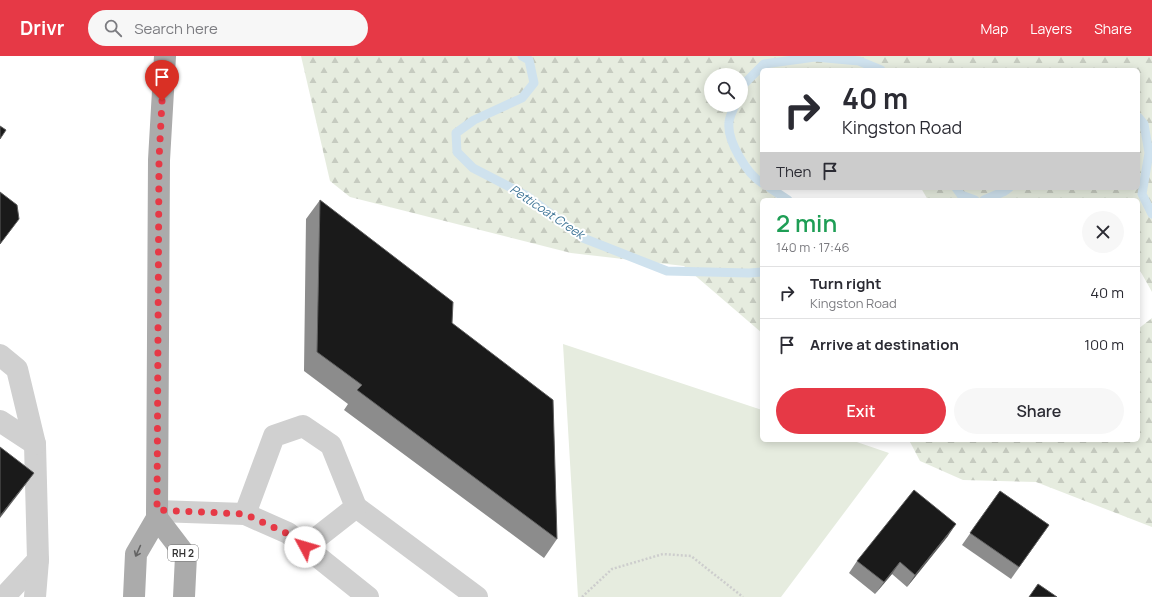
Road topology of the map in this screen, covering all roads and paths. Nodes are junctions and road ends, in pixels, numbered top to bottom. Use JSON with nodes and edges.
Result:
{"nodes":[{"id":1,"x":165,"y":56,"type":"edge"},
{"id":2,"x":0,"y":355,"type":"edge"},
{"id":3,"x":0,"y":421,"type":"edge"},
{"id":4,"x":35,"y":444,"type":"junction"},
{"id":5,"x":356,"y":507,"type":"junction"},
{"id":6,"x":157,"y":514,"type":"junction"},
{"id":7,"x":245,"y":514,"type":"junction"},
{"id":8,"x":305,"y":547,"type":"junction"},
{"id":9,"x":38,"y":560,"type":"junction"},
{"id":10,"x":4,"y":597,"type":"edge"},
{"id":11,"x":35,"y":597,"type":"edge"},
{"id":12,"x":134,"y":597,"type":"edge"},
{"id":13,"x":184,"y":597,"type":"edge"},
{"id":14,"x":368,"y":597,"type":"edge"},
{"id":15,"x":477,"y":597,"type":"edge"},
{"id":16,"x":582,"y":597,"type":"edge"},
{"id":17,"x":743,"y":597,"type":"edge"}],
"edges":[{"from":1,"to":6,"type":"main road"},
{"from":2,"to":4,"type":"lane"},
{"from":3,"to":4,"type":"lane"},
{"from":4,"to":9,"type":"lane"},
{"from":5,"to":7,"type":"lane"},
{"from":5,"to":8,"type":"lane"},
{"from":5,"to":15,"type":"lane"},
{"from":6,"to":7,"type":"lane"},
{"from":6,"to":12,"type":"main road","one_way":true},
{"from":6,"to":13,"type":"main road","number":"RH 2"},
{"from":7,"to":8,"type":"lane"},
{"from":8,"to":14,"type":"lane"},
{"from":9,"to":10,"type":"lane"},
{"from":9,"to":11,"type":"lane"},
{"from":16,"to":17,"type":"path"}]}
